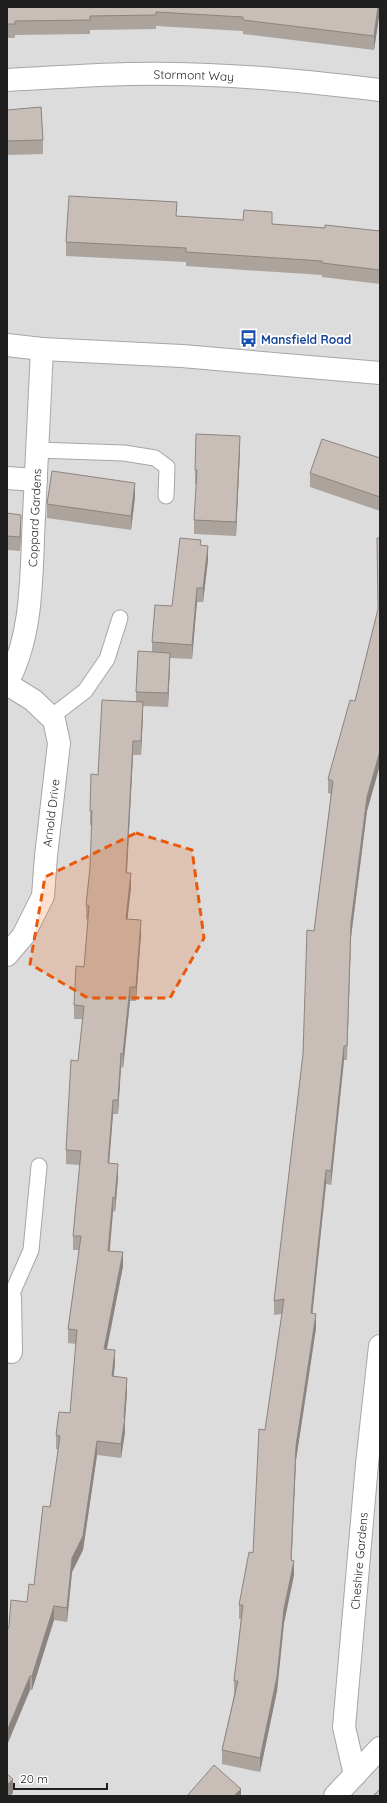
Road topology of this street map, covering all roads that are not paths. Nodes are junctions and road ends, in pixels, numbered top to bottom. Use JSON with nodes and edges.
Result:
{"nodes":[{"id":1,"x":7,"y":80,"type":"edge"},
{"id":2,"x":380,"y":90,"type":"edge"},
{"id":3,"x":7,"y":345,"type":"edge"},
{"id":4,"x":42,"y":349,"type":"junction"},
{"id":5,"x":380,"y":373,"type":"edge"},
{"id":6,"x":37,"y":450,"type":"junction"},
{"id":7,"x":7,"y":478,"type":"edge"},
{"id":8,"x":36,"y":480,"type":"junction"},
{"id":9,"x":166,"y":496,"type":"dead end"},
{"id":10,"x":120,"y":618,"type":"dead end"},
{"id":11,"x":7,"y":684,"type":"edge"},
{"id":12,"x":51,"y":717,"type":"junction"},
{"id":13,"x":7,"y":955,"type":"edge"},
{"id":14,"x":39,"y":1166,"type":"dead end"},
{"id":15,"x":9,"y":1298,"type":"edge"},
{"id":16,"x":380,"y":1346,"type":"edge"},
{"id":17,"x":11,"y":1352,"type":"dead end"},
{"id":18,"x":380,"y":1748,"type":"edge"},
{"id":19,"x":355,"y":1775,"type":"junction"},
{"id":20,"x":335,"y":1796,"type":"edge"}],
"edges":[{"from":1,"to":2,"type":"street","name":"Stormont Way"},
{"from":3,"to":4,"type":"street"},
{"from":4,"to":5,"type":"street"},
{"from":4,"to":6,"type":"street","name":"Coppard Gardens"},
{"from":6,"to":8,"type":"street","name":"Coppard Gardens"},
{"from":6,"to":9,"type":"lane"},
{"from":7,"to":8,"type":"street"},
{"from":8,"to":11,"type":"street","name":"Coppard Gardens"},
{"from":10,"to":12,"type":"lane"},
{"from":11,"to":12,"type":"street","name":"Arnold Drive"},
{"from":12,"to":13,"type":"street","name":"Arnold Drive"},
{"from":14,"to":15,"type":"lane"},
{"from":15,"to":17,"type":"street"},
{"from":16,"to":19,"type":"street","name":"Cheshire Gardens"},
{"from":18,"to":19,"type":"street"},
{"from":19,"to":20,"type":"street"}]}
